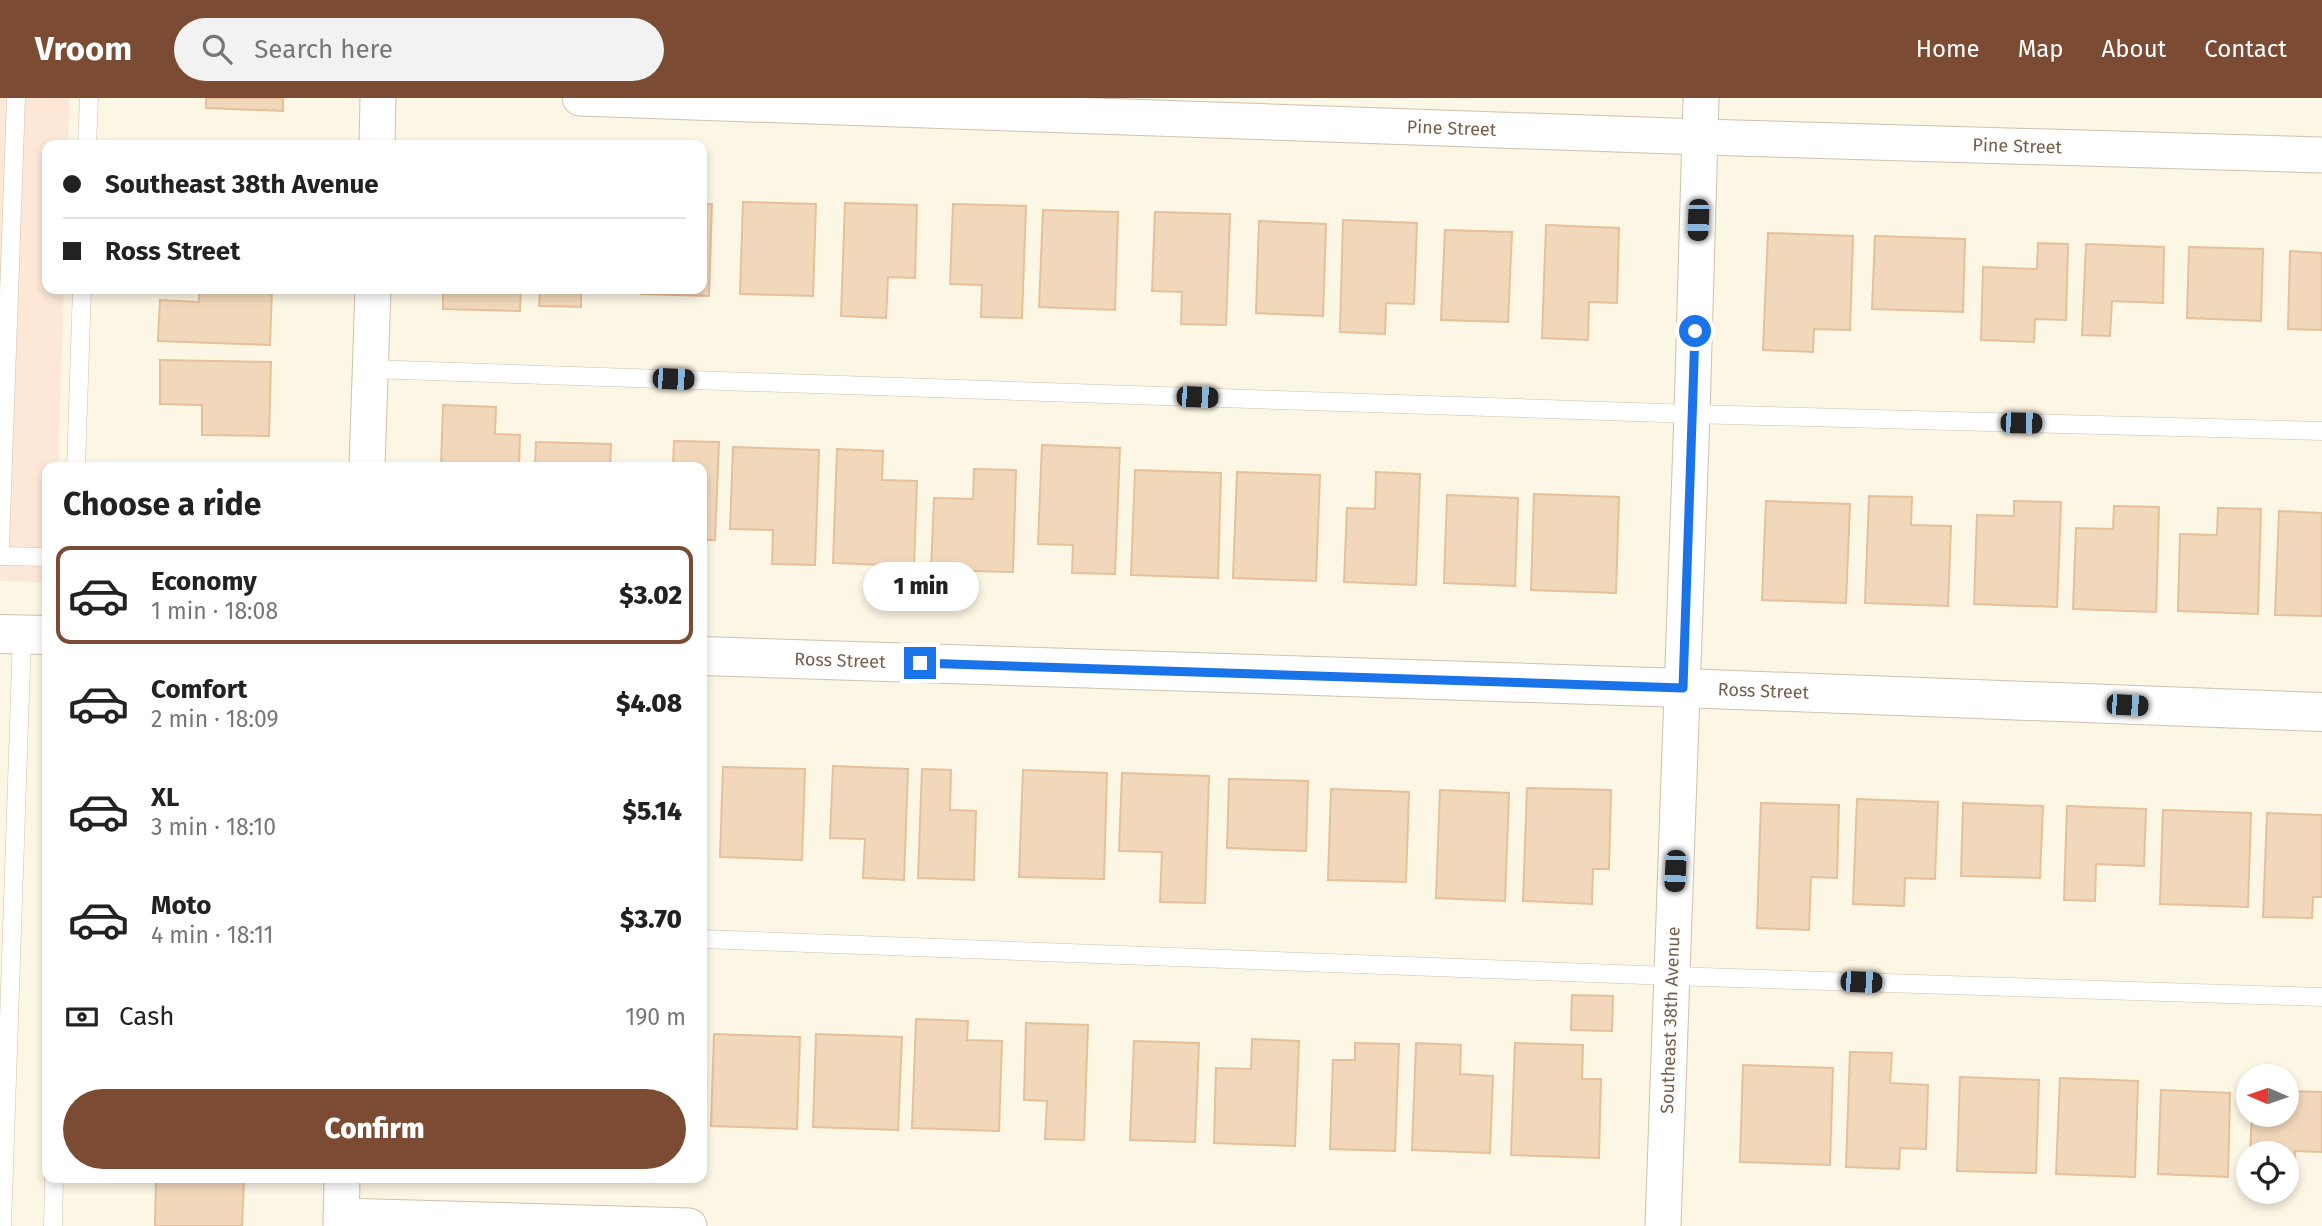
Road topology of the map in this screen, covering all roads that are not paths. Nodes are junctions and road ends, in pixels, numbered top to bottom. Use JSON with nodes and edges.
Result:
{"nodes":[{"id":1,"x":16,"y":98,"type":"edge"},
{"id":2,"x":89,"y":98,"type":"edge"},
{"id":3,"x":378,"y":98,"type":"edge"},
{"id":4,"x":580,"y":98,"type":"edge"},
{"id":5,"x":1702,"y":98,"type":"edge"},
{"id":6,"x":1701,"y":137,"type":"junction"},
{"id":7,"x":87,"y":140,"type":"edge"},
{"id":8,"x":377,"y":140,"type":"edge"},
{"id":9,"x":2322,"y":155,"type":"edge"},
{"id":10,"x":5,"y":250,"type":"edge"},
{"id":11,"x":82,"y":294,"type":"edge"},
{"id":12,"x":373,"y":294,"type":"edge"},
{"id":13,"x":370,"y":369,"type":"junction"},
{"id":14,"x":1692,"y":414,"type":"junction"},
{"id":15,"x":2,"y":419,"type":"edge"},
{"id":16,"x":2322,"y":431,"type":"edge"},
{"id":17,"x":76,"y":462,"type":"edge"},
{"id":18,"x":368,"y":462,"type":"edge"},
{"id":19,"x":0,"y":546,"type":"edge"},
{"id":20,"x":0,"y":556,"type":"edge"},
{"id":21,"x":42,"y":557,"type":"edge"},
{"id":22,"x":23,"y":635,"type":"edge"},
{"id":23,"x":707,"y":656,"type":"edge"},
{"id":24,"x":1683,"y":688,"type":"junction"},
{"id":25,"x":2322,"y":712,"type":"edge"},
{"id":26,"x":707,"y":939,"type":"edge"},
{"id":27,"x":1671,"y":975,"type":"junction"},
{"id":28,"x":2322,"y":997,"type":"edge"},
{"id":29,"x":3,"y":1124,"type":"edge"},
{"id":30,"x":54,"y":1183,"type":"edge"},
{"id":31,"x":342,"y":1183,"type":"edge"},
{"id":32,"x":341,"y":1221,"type":"edge"},
{"id":33,"x":2,"y":1226,"type":"edge"},
{"id":34,"x":53,"y":1226,"type":"edge"},
{"id":35,"x":689,"y":1226,"type":"edge"},
{"id":36,"x":1662,"y":1226,"type":"edge"}],
"edges":[{"from":1,"to":10,"type":"lane"},
{"from":2,"to":7,"type":"lane"},
{"from":3,"to":8,"type":"street"},
{"from":4,"to":6,"type":"street","name":"Pine Street"},
{"from":5,"to":6,"type":"street","name":"Southeast 38th Avenue"},
{"from":6,"to":9,"type":"street","name":"Pine Street"},
{"from":6,"to":14,"type":"street","name":"Southeast 38th Avenue"},
{"from":10,"to":15,"type":"lane"},
{"from":11,"to":17,"type":"lane"},
{"from":12,"to":13,"type":"street"},
{"from":13,"to":14,"type":"lane"},
{"from":13,"to":18,"type":"street"},
{"from":14,"to":16,"type":"lane"},
{"from":14,"to":24,"type":"street","name":"Southeast 38th Avenue"},
{"from":15,"to":19,"type":"lane"},
{"from":20,"to":21,"type":"lane"},
{"from":22,"to":29,"type":"lane"},
{"from":23,"to":24,"type":"street","name":"Ross Street"},
{"from":24,"to":25,"type":"street","name":"Ross Street"},
{"from":24,"to":27,"type":"street","name":"Southeast 38th Avenue"},
{"from":26,"to":27,"type":"lane"},
{"from":27,"to":28,"type":"lane"},
{"from":27,"to":36,"type":"street","name":"Southeast 38th Avenue"},
{"from":29,"to":33,"type":"lane"},
{"from":30,"to":34,"type":"lane"},
{"from":31,"to":32,"type":"street"},
{"from":32,"to":35,"type":"street"}]}
